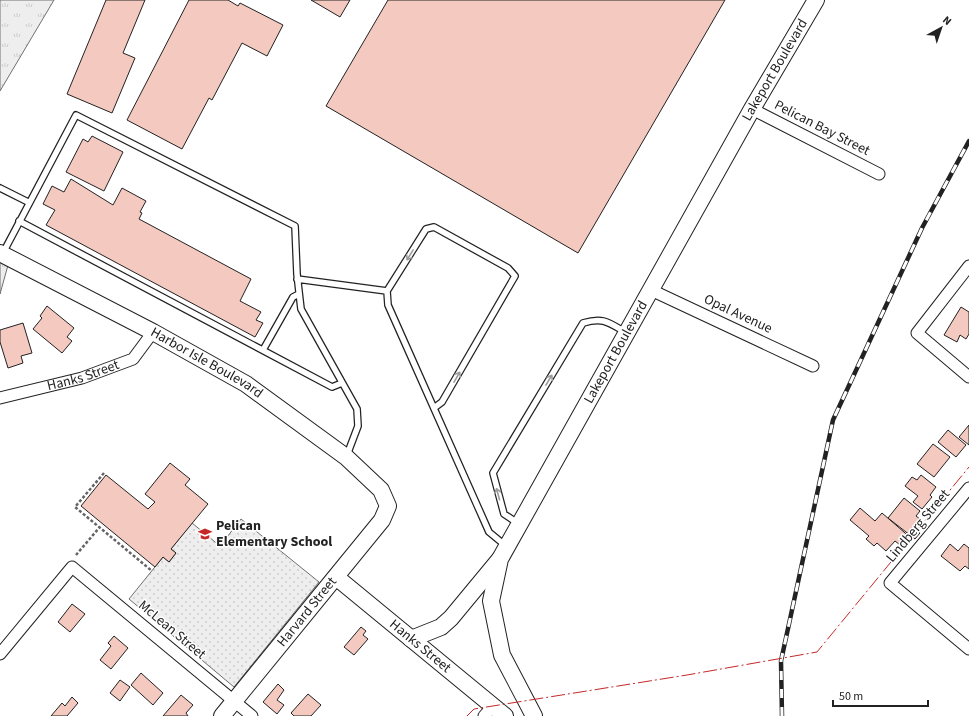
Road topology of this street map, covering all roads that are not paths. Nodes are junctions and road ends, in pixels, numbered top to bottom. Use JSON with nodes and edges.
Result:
{"nodes":[{"id":1,"x":816,"y":0,"type":"edge"},
{"id":2,"x":752,"y":109,"type":"junction"},
{"id":3,"x":879,"y":174,"type":"dead end"},
{"id":4,"x":0,"y":188,"type":"edge"},
{"id":5,"x":28,"y":202,"type":"junction"},
{"id":6,"x":19,"y":220,"type":"junction"},
{"id":7,"x":1,"y":253,"type":"edge"},
{"id":8,"x":969,"y":266,"type":"edge"},
{"id":9,"x":297,"y":279,"type":"junction"},
{"id":10,"x":651,"y":290,"type":"junction"},
{"id":11,"x":387,"y":291,"type":"junction"},
{"id":12,"x":299,"y":294,"type":"junction"},
{"id":13,"x":153,"y":332,"type":"junction"},
{"id":14,"x":626,"y":333,"type":"junction"},
{"id":15,"x":263,"y":350,"type":"junction"},
{"id":16,"x":813,"y":366,"type":"dead end"},
{"id":17,"x":969,"y":377,"type":"edge"},
{"id":18,"x":342,"y":383,"type":"junction"},
{"id":19,"x":0,"y":398,"type":"edge"},
{"id":20,"x":434,"y":408,"type":"junction"},
{"id":21,"x":346,"y":457,"type":"junction"},
{"id":22,"x":969,"y":488,"type":"edge"},
{"id":23,"x":388,"y":506,"type":"joint"},
{"id":24,"x":519,"y":524,"type":"junction"},
{"id":25,"x":503,"y":553,"type":"junction"},
{"id":26,"x":336,"y":577,"type":"junction"},
{"id":27,"x":411,"y":639,"type":"junction"},
{"id":28,"x":969,"y":649,"type":"edge"},
{"id":29,"x":0,"y":654,"type":"edge"},
{"id":30,"x":234,"y":701,"type":"junction"},
{"id":31,"x":494,"y":713,"type":"edge"},
{"id":32,"x":222,"y":716,"type":"edge"},
{"id":33,"x":252,"y":716,"type":"edge"},
{"id":34,"x":534,"y":716,"type":"edge"}],
"edges":[{"from":1,"to":2,"type":"street","name":"Lakeport Boulevard"},
{"from":2,"to":3,"type":"street","name":"Pelican Bay Street"},
{"from":2,"to":10,"type":"street","name":"Lakeport Boulevard"},
{"from":4,"to":5,"type":"lane"},
{"from":5,"to":6,"type":"lane"},
{"from":5,"to":9,"type":"lane"},
{"from":6,"to":7,"type":"lane"},
{"from":6,"to":15,"type":"lane"},
{"from":7,"to":13,"type":"street","name":"Harbor Isle Boulevard"},
{"from":8,"to":17,"type":"street"},
{"from":9,"to":11,"type":"lane"},
{"from":9,"to":12,"type":"lane"},
{"from":10,"to":14,"type":"street","name":"Lakeport Boulevard"},
{"from":10,"to":16,"type":"street","name":"Opal Avenue"},
{"from":11,"to":20,"type":"lane"},
{"from":20,"to":11,"type":"lane","one_way":true},
{"from":12,"to":15,"type":"lane"},
{"from":12,"to":18,"type":"lane"},
{"from":13,"to":19,"type":"street","name":"Hanks Street"},
{"from":13,"to":21,"type":"street","name":"Harbor Isle Boulevard"},
{"from":14,"to":24,"type":"street","name":"Lakeport Boulevard"},
{"from":24,"to":14,"type":"lane","one_way":true},
{"from":15,"to":18,"type":"lane"},
{"from":18,"to":21,"type":"lane"},
{"from":20,"to":25,"type":"lane"},
{"from":21,"to":23,"type":"street","name":"Harbor Isle Boulevard"},
{"from":22,"to":28,"type":"street","name":"Lindberg Street"},
{"from":23,"to":26,"type":"street","name":"Harvard Street"},
{"from":24,"to":25,"type":"street","name":"Lakeport Boulevard"},
{"from":25,"to":27,"type":"street"},
{"from":25,"to":34,"type":"street","name":"Lakeport Boulevard"},
{"from":26,"to":27,"type":"street","name":"Hanks Street"},
{"from":26,"to":30,"type":"street","name":"Harvard Street"},
{"from":27,"to":31,"type":"street","name":"Hanks Street"},
{"from":29,"to":30,"type":"street","name":"McLean Street"},
{"from":30,"to":32,"type":"street","name":"Harvard Street"},
{"from":30,"to":33,"type":"street","name":"McLean Street"}]}
